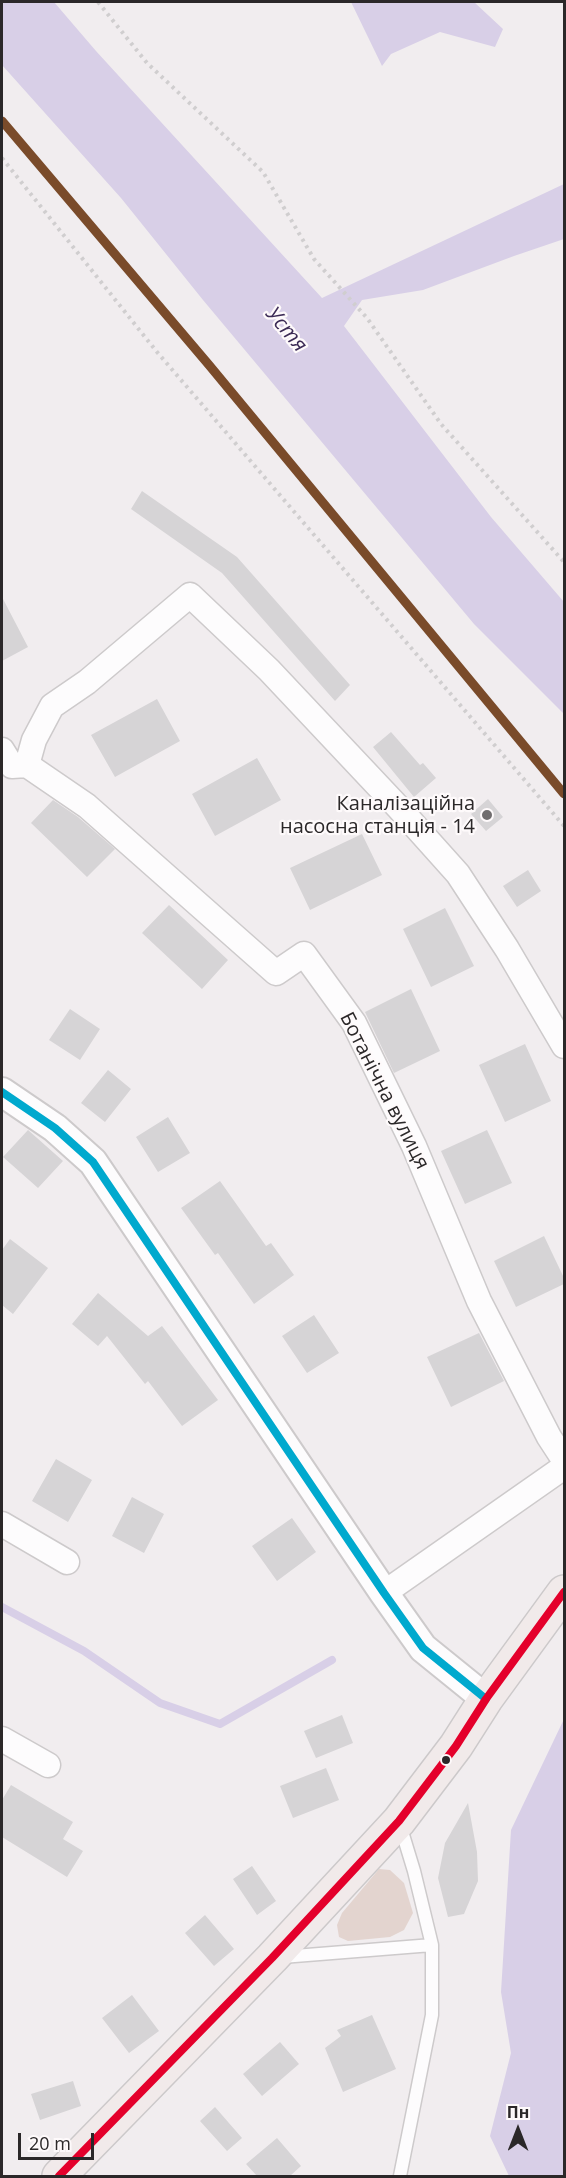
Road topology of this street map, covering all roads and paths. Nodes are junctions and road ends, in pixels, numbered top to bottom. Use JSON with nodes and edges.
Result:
{"nodes":[{"id":1,"x":98,"y":2,"type":"edge"},
{"id":2,"x":2,"y":158,"type":"edge"},
{"id":3,"x":564,"y":562,"type":"edge"},
{"id":4,"x":2,"y":750,"type":"edge"},
{"id":5,"x":27,"y":765,"type":"junction"},
{"id":6,"x":564,"y":826,"type":"edge"},
{"id":7,"x":564,"y":1047,"type":"edge"},
{"id":8,"x":2,"y":1092,"type":"edge"},
{"id":9,"x":564,"y":1460,"type":"edge"},
{"id":10,"x":564,"y":1467,"type":"edge"},
{"id":11,"x":2,"y":1524,"type":"edge"},
{"id":12,"x":67,"y":1562,"type":"dead end"},
{"id":13,"x":564,"y":1592,"type":"edge"},
{"id":14,"x":384,"y":1593,"type":"junction"},
{"id":15,"x":486,"y":1699,"type":"junction"},
{"id":16,"x":2,"y":1739,"type":"edge"},
{"id":17,"x":48,"y":1765,"type":"dead end"},
{"id":18,"x":399,"y":1821,"type":"junction"},
{"id":19,"x":432,"y":1945,"type":"junction"},
{"id":20,"x":272,"y":1958,"type":"junction"},
{"id":21,"x":59,"y":2176,"type":"edge"},
{"id":22,"x":400,"y":2176,"type":"edge"}],
"edges":[{"from":1,"to":3,"type":"path"},
{"from":2,"to":6,"type":"path"},
{"from":4,"to":5,"type":"street","name":"Ботанічна вулиця"},
{"from":5,"to":7,"type":"street"},
{"from":5,"to":9,"type":"street","name":"Ботанічна вулиця"},
{"from":8,"to":14,"type":"street"},
{"from":10,"to":14,"type":"street"},
{"from":11,"to":12,"type":"street"},
{"from":13,"to":15,"type":"main road"},
{"from":14,"to":15,"type":"street"},
{"from":15,"to":18,"type":"main road"},
{"from":16,"to":17,"type":"street"},
{"from":18,"to":19,"type":"lane"},
{"from":18,"to":20,"type":"main road"},
{"from":19,"to":20,"type":"lane"},
{"from":19,"to":22,"type":"lane"},
{"from":20,"to":21,"type":"main road"}]}
